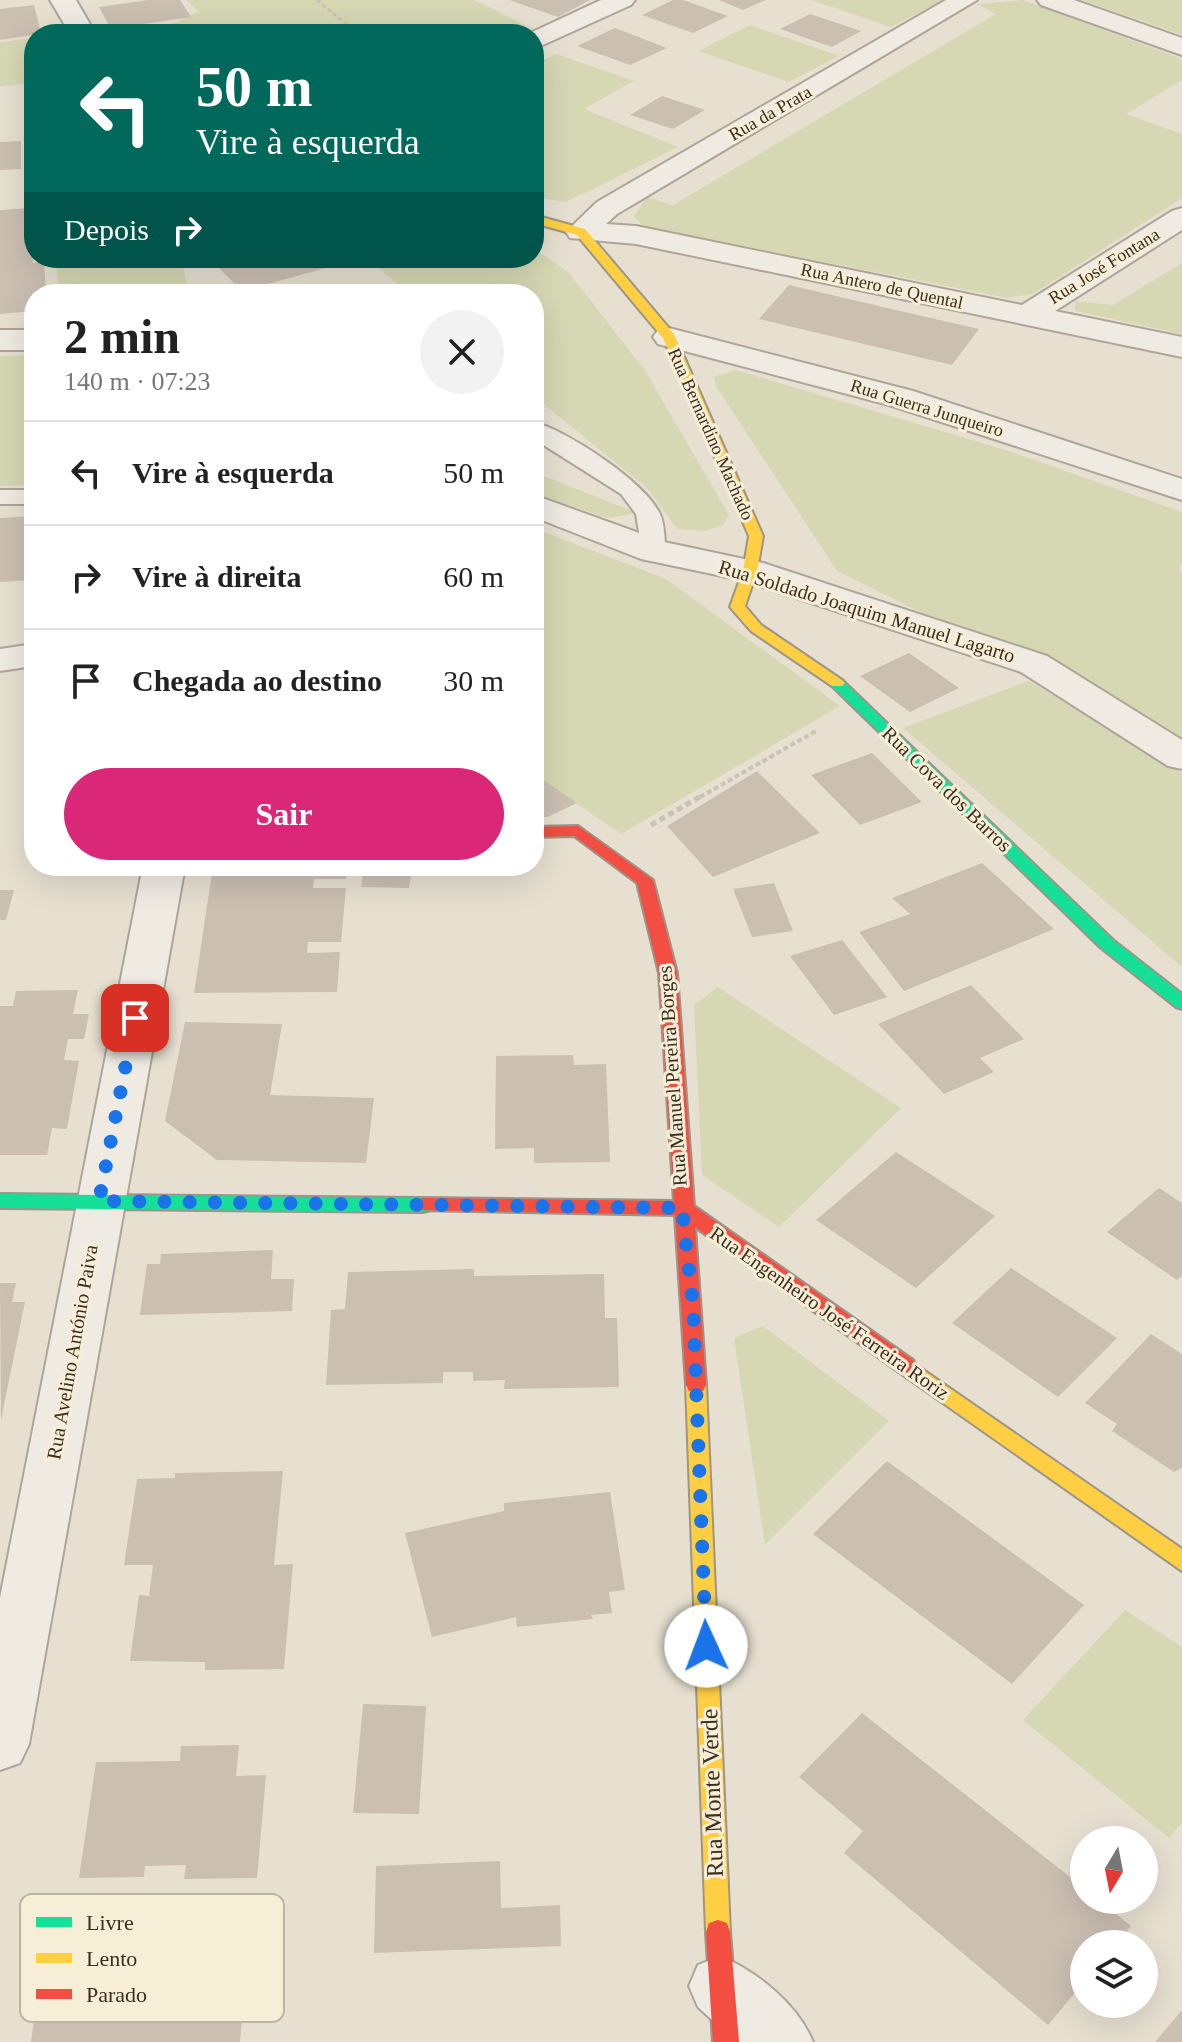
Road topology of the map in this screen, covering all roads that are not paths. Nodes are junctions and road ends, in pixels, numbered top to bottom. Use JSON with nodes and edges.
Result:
{"nodes":[{"id":1,"x":63,"y":0,"type":"edge"},
{"id":2,"x":622,"y":0,"type":"edge"},
{"id":3,"x":964,"y":0,"type":"edge"},
{"id":4,"x":1050,"y":0,"type":"edge"},
{"id":5,"x":77,"y":24,"type":"edge"},
{"id":6,"x":544,"y":36,"type":"edge"},
{"id":7,"x":1182,"y":47,"type":"edge"},
{"id":8,"x":1182,"y":217,"type":"edge"},
{"id":9,"x":544,"y":222,"type":"edge"},
{"id":10,"x":581,"y":232,"type":"junction"},
{"id":11,"x":1026,"y":316,"type":"junction"},
{"id":12,"x":669,"y":337,"type":"junction"},
{"id":13,"x":0,"y":340,"type":"edge"},
{"id":14,"x":24,"y":340,"type":"edge"},
{"id":15,"x":1182,"y":347,"type":"edge"},
{"id":16,"x":544,"y":435,"type":"edge"},
{"id":17,"x":1182,"y":490,"type":"edge"},
{"id":18,"x":0,"y":497,"type":"edge"},
{"id":19,"x":24,"y":497,"type":"edge"},
{"id":20,"x":544,"y":509,"type":"edge"},
{"id":21,"x":654,"y":551,"type":"junction"},
{"id":22,"x":750,"y":571,"type":"junction"},
{"id":23,"x":24,"y":656,"type":"edge"},
{"id":24,"x":0,"y":660,"type":"edge"},
{"id":25,"x":1182,"y":757,"type":"edge"},
{"id":26,"x":544,"y":832,"type":"edge"},
{"id":27,"x":162,"y":876,"type":"edge"},
{"id":28,"x":1182,"y":1003,"type":"edge"},
{"id":29,"x":0,"y":1201,"type":"edge"},
{"id":30,"x":99,"y":1201,"type":"junction"},
{"id":31,"x":682,"y":1208,"type":"junction"},
{"id":32,"x":1182,"y":1561,"type":"edge"},
{"id":33,"x":0,"y":1744,"type":"edge"},
{"id":34,"x":723,"y":2014,"type":"edge"},
{"id":35,"x":782,"y":2042,"type":"edge"}],
"edges":[{"from":1,"to":5,"type":"street"},
{"from":2,"to":6,"type":"street"},
{"from":3,"to":10,"type":"street","name":"Rua da Prata"},
{"from":4,"to":7,"type":"street"},
{"from":8,"to":11,"type":"street","name":"Rua José Fontana"},
{"from":9,"to":10,"type":"street"},
{"from":10,"to":11,"type":"street","name":"Rua Antero de Quental"},
{"from":10,"to":12,"type":"street","name":"Rua Bernardino Machado"},
{"from":11,"to":15,"type":"street","name":"Rua Antero de Quental"},
{"from":12,"to":17,"type":"street","name":"Rua Guerra Junqueiro"},
{"from":12,"to":22,"type":"street","name":"Rua Bernardino Machado"},
{"from":13,"to":14,"type":"street"},
{"from":16,"to":21,"type":"lane"},
{"from":18,"to":19,"type":"lane"},
{"from":20,"to":21,"type":"street","name":"Rua Soldado Joaquim Manuel Lagarto"},
{"from":21,"to":22,"type":"street","name":"Rua Soldado Joaquim Manuel Lagarto"},
{"from":22,"to":25,"type":"street","name":"Rua Soldado Joaquim Manuel Lagarto"},
{"from":22,"to":28,"type":"street","name":"Rua Cova dos Barros"},
{"from":23,"to":24,"type":"street"},
{"from":26,"to":31,"type":"street","name":"Rua Manuel Pereira Borges"},
{"from":27,"to":30,"type":"street","name":"Rua Avelino António Paiva"},
{"from":29,"to":30,"type":"street"},
{"from":30,"to":31,"type":"street"},
{"from":30,"to":33,"type":"street","name":"Rua Avelino António Paiva"},
{"from":31,"to":32,"type":"street","name":"Rua Engenheiro José Ferreira Roriz"},
{"from":31,"to":34,"type":"street","name":"Rua Monte Verde"},
{"from":34,"to":35,"type":"street"}]}
